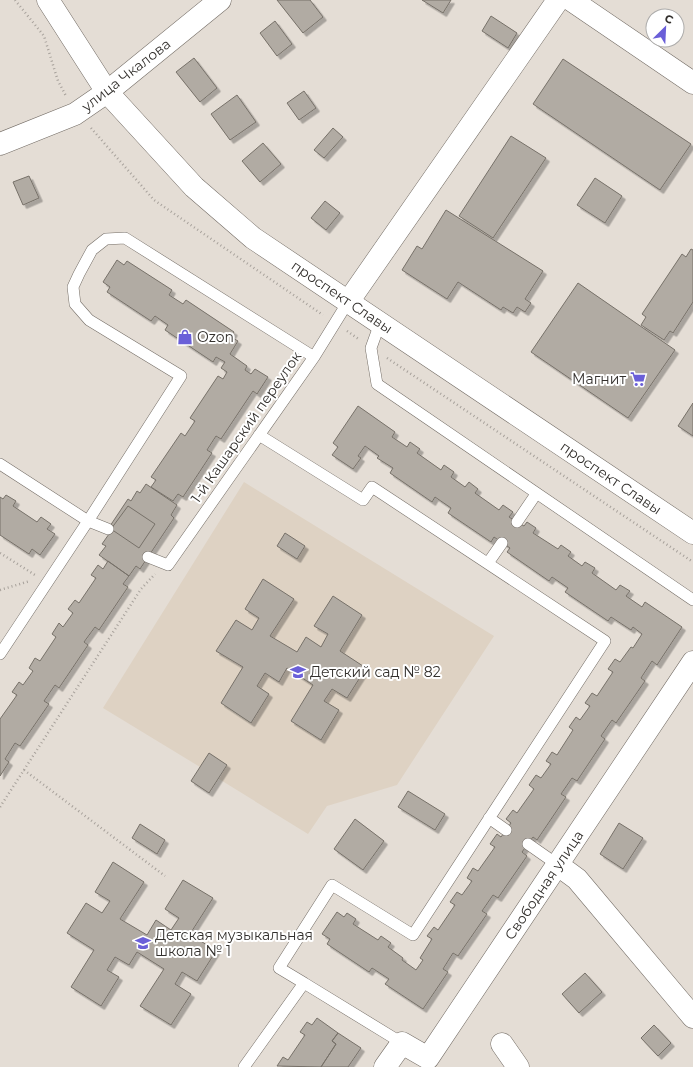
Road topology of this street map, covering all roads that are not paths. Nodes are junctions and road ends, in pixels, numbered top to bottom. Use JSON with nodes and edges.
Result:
{"nodes":[{"id":1,"x":48,"y":0,"type":"edge"},
{"id":2,"x":220,"y":0,"type":"edge"},
{"id":3,"x":558,"y":0,"type":"edge"},
{"id":4,"x":571,"y":0,"type":"edge"},
{"id":5,"x":693,"y":84,"type":"edge"},
{"id":6,"x":106,"y":92,"type":"junction"},
{"id":7,"x":0,"y":144,"type":"edge"},
{"id":8,"x":348,"y":302,"type":"junction"},
{"id":9,"x":380,"y":324,"type":"junction"},
{"id":10,"x":314,"y":357,"type":"junction"},
{"id":11,"x":259,"y":435,"type":"junction"},
{"id":12,"x":0,"y":464,"type":"edge"},
{"id":13,"x":536,"y":494,"type":"junction"},
{"id":14,"x":88,"y":521,"type":"junction"},
{"id":15,"x":517,"y":522,"type":"dead end"},
{"id":16,"x":108,"y":529,"type":"dead end"},
{"id":17,"x":693,"y":533,"type":"edge"},
{"id":18,"x":502,"y":543,"type":"dead end"},
{"id":19,"x":148,"y":557,"type":"dead end"},
{"id":20,"x":488,"y":563,"type":"junction"},
{"id":21,"x":693,"y":600,"type":"edge"},
{"id":22,"x":0,"y":654,"type":"edge"},
{"id":23,"x":693,"y":662,"type":"edge"},
{"id":24,"x":489,"y":818,"type":"junction"},
{"id":25,"x":506,"y":830,"type":"dead end"},
{"id":26,"x":528,"y":844,"type":"dead end"},
{"id":27,"x":558,"y":865,"type":"junction"},
{"id":28,"x":304,"y":983,"type":"junction"},
{"id":29,"x":690,"y":1009,"type":"edge"},
{"id":30,"x":402,"y":1043,"type":"junction"},
{"id":31,"x":502,"y":1044,"type":"dead end"},
{"id":32,"x":244,"y":1067,"type":"edge"},
{"id":33,"x":385,"y":1067,"type":"edge"},
{"id":34,"x":518,"y":1067,"type":"edge"}],
"edges":[{"from":1,"to":6,"type":"street","name":"проспект Славы"},
{"from":2,"to":6,"type":"street","name":"улица Чкалова"},
{"from":3,"to":8,"type":"street"},
{"from":4,"to":5,"type":"street"},
{"from":6,"to":7,"type":"street","name":"улица Чкалова"},
{"from":6,"to":8,"type":"street","name":"проспект Славы"},
{"from":8,"to":9,"type":"street","name":"проспект Славы"},
{"from":8,"to":10,"type":"lane","name":"1-й Кашарский переулок"},
{"from":9,"to":13,"type":"lane"},
{"from":9,"to":17,"type":"street","name":"проспект Славы"},
{"from":10,"to":11,"type":"lane","name":"1-й Кашарский переулок"},
{"from":10,"to":14,"type":"lane"},
{"from":11,"to":19,"type":"lane","name":"1-й Кашарский переулок"},
{"from":11,"to":20,"type":"lane"},
{"from":12,"to":14,"type":"lane"},
{"from":13,"to":15,"type":"lane"},
{"from":13,"to":21,"type":"lane"},
{"from":14,"to":16,"type":"lane"},
{"from":14,"to":22,"type":"lane"},
{"from":18,"to":20,"type":"lane"},
{"from":20,"to":24,"type":"lane"},
{"from":23,"to":27,"type":"street","name":"Свободная улица"},
{"from":24,"to":25,"type":"lane"},
{"from":24,"to":28,"type":"lane"},
{"from":26,"to":27,"type":"lane"},
{"from":27,"to":29,"type":"street"},
{"from":27,"to":30,"type":"street","name":"Свободная улица"},
{"from":28,"to":30,"type":"lane"},
{"from":28,"to":32,"type":"lane"},
{"from":30,"to":33,"type":"street"},
{"from":31,"to":34,"type":"street"}]}
